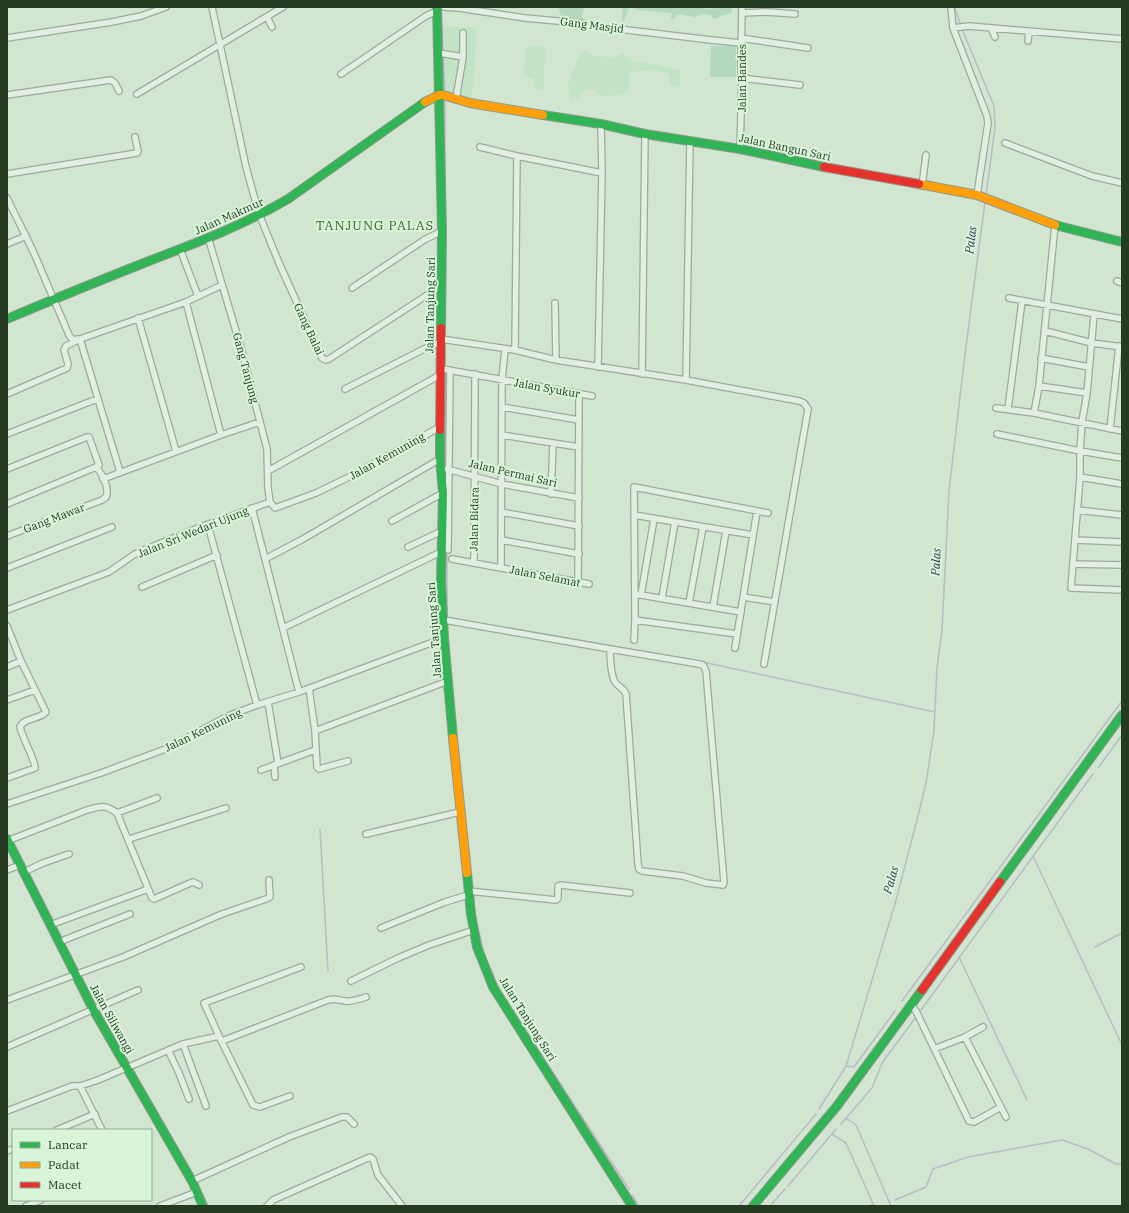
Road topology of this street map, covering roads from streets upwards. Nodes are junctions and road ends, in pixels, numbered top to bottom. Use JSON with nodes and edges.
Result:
{"nodes":[{"id":1,"x":166,"y":7,"type":"edge"},
{"id":2,"x":212,"y":7,"type":"edge"},
{"id":3,"x":283,"y":7,"type":"edge"},
{"id":4,"x":951,"y":7,"type":"edge"},
{"id":5,"x":439,"y":8,"type":"edge"},
{"id":6,"x":742,"y":10,"type":"edge"},
{"id":7,"x":795,"y":14,"type":"dead end"},
{"id":8,"x":267,"y":17,"type":"junction"},
{"id":9,"x":272,"y":27,"type":"dead end"},
{"id":10,"x":953,"y":28,"type":"junction"},
{"id":11,"x":991,"y":28,"type":"junction"},
{"id":12,"x":1029,"y":31,"type":"junction"},
{"id":13,"x":464,"y":33,"type":"dead end"},
{"id":14,"x":995,"y":37,"type":"dead end"},
{"id":15,"x":7,"y":38,"type":"edge"},
{"id":16,"x":1122,"y":39,"type":"edge"},
{"id":17,"x":741,"y":41,"type":"junction"},
{"id":18,"x":1028,"y":41,"type":"dead end"},
{"id":19,"x":220,"y":46,"type":"junction"},
{"id":20,"x":808,"y":48,"type":"dead end"},
{"id":21,"x":442,"y":54,"type":"junction"},
{"id":22,"x":462,"y":57,"type":"junction"},
{"id":23,"x":341,"y":74,"type":"dead end"},
{"id":24,"x":742,"y":78,"type":"junction"},
{"id":25,"x":800,"y":85,"type":"dead end"},
{"id":26,"x":119,"y":91,"type":"dead end"},
{"id":27,"x":137,"y":94,"type":"dead end"},
{"id":28,"x":7,"y":95,"type":"edge"},
{"id":29,"x":443,"y":96,"type":"junction"},
{"id":30,"x":456,"y":99,"type":"junction"},
{"id":31,"x":601,"y":124,"type":"junction"},
{"id":32,"x":646,"y":134,"type":"junction"},
{"id":33,"x":136,"y":138,"type":"dead end"},
{"id":34,"x":690,"y":140,"type":"junction"},
{"id":35,"x":1005,"y":143,"type":"dead end"},
{"id":36,"x":480,"y":147,"type":"dead end"},
{"id":37,"x":740,"y":149,"type":"junction"},
{"id":38,"x":926,"y":155,"type":"dead end"},
{"id":39,"x":517,"y":156,"type":"junction"},
{"id":40,"x":602,"y":173,"type":"junction"},
{"id":41,"x":7,"y":174,"type":"edge"},
{"id":42,"x":1122,"y":183,"type":"edge"},
{"id":43,"x":922,"y":186,"type":"junction"},
{"id":44,"x":979,"y":196,"type":"junction"},
{"id":45,"x":7,"y":198,"type":"edge"},
{"id":46,"x":259,"y":214,"type":"junction"},
{"id":47,"x":1056,"y":225,"type":"junction"},
{"id":48,"x":442,"y":231,"type":"junction"},
{"id":49,"x":26,"y":236,"type":"junction"},
{"id":50,"x":208,"y":237,"type":"junction"},
{"id":51,"x":1122,"y":242,"type":"edge"},
{"id":52,"x":7,"y":244,"type":"edge"},
{"id":53,"x":180,"y":248,"type":"junction"},
{"id":54,"x":222,"y":285,"type":"junction"},
{"id":55,"x":441,"y":286,"type":"junction"},
{"id":56,"x":352,"y":288,"type":"dead end"},
{"id":57,"x":198,"y":296,"type":"junction"},
{"id":58,"x":1009,"y":298,"type":"dead end"},
{"id":59,"x":54,"y":299,"type":"junction"},
{"id":60,"x":1022,"y":301,"type":"junction"},
{"id":61,"x":186,"y":302,"type":"junction"},
{"id":62,"x":555,"y":303,"type":"dead end"},
{"id":63,"x":1048,"y":306,"type":"junction"},
{"id":64,"x":1094,"y":315,"type":"junction"},
{"id":65,"x":138,"y":318,"type":"junction"},
{"id":66,"x":7,"y":319,"type":"edge"},
{"id":67,"x":1122,"y":319,"type":"edge"},
{"id":68,"x":1045,"y":331,"type":"junction"},
{"id":69,"x":80,"y":339,"type":"junction"},
{"id":70,"x":441,"y":341,"type":"junction"},
{"id":71,"x":1092,"y":343,"type":"junction"},
{"id":72,"x":1120,"y":347,"type":"edge"},
{"id":73,"x":505,"y":349,"type":"junction"},
{"id":74,"x":515,"y":350,"type":"junction"},
{"id":75,"x":1041,"y":358,"type":"junction"},
{"id":76,"x":556,"y":360,"type":"junction"},
{"id":77,"x":598,"y":367,"type":"junction"},
{"id":78,"x":1089,"y":367,"type":"junction"},
{"id":79,"x":444,"y":370,"type":"junction"},
{"id":80,"x":475,"y":374,"type":"junction"},
{"id":81,"x":642,"y":374,"type":"junction"},
{"id":82,"x":502,"y":380,"type":"junction"},
{"id":83,"x":686,"y":380,"type":"junction"},
{"id":84,"x":1039,"y":386,"type":"junction"},
{"id":85,"x":345,"y":389,"type":"dead end"},
{"id":86,"x":1087,"y":393,"type":"junction"},
{"id":87,"x":7,"y":394,"type":"edge"},
{"id":88,"x":579,"y":394,"type":"junction"},
{"id":89,"x":592,"y":396,"type":"dead end"},
{"id":90,"x":97,"y":399,"type":"junction"},
{"id":91,"x":502,"y":407,"type":"junction"},
{"id":92,"x":996,"y":408,"type":"dead end"},
{"id":93,"x":1008,"y":409,"type":"junction"},
{"id":94,"x":1034,"y":413,"type":"junction"},
{"id":95,"x":579,"y":420,"type":"junction"},
{"id":96,"x":260,"y":422,"type":"junction"},
{"id":97,"x":1082,"y":422,"type":"junction"},
{"id":98,"x":440,"y":427,"type":"junction"},
{"id":99,"x":1110,"y":428,"type":"junction"},
{"id":100,"x":1122,"y":431,"type":"edge"},
{"id":101,"x":7,"y":434,"type":"edge"},
{"id":102,"x":998,"y":434,"type":"dead end"},
{"id":103,"x":221,"y":435,"type":"junction"},
{"id":104,"x":502,"y":435,"type":"junction"},
{"id":105,"x":554,"y":443,"type":"junction"},
{"id":106,"x":579,"y":447,"type":"junction"},
{"id":107,"x":176,"y":451,"type":"junction"},
{"id":108,"x":1080,"y":451,"type":"junction"},
{"id":109,"x":1122,"y":458,"type":"edge"},
{"id":110,"x":96,"y":467,"type":"junction"},
{"id":111,"x":444,"y":467,"type":"junction"},
{"id":112,"x":7,"y":468,"type":"edge"},
{"id":113,"x":268,"y":471,"type":"junction"},
{"id":114,"x":120,"y":472,"type":"junction"},
{"id":115,"x":475,"y":477,"type":"junction"},
{"id":116,"x":1080,"y":478,"type":"junction"},
{"id":117,"x":103,"y":479,"type":"junction"},
{"id":118,"x":502,"y":484,"type":"junction"},
{"id":119,"x":1122,"y":484,"type":"edge"},
{"id":120,"x":443,"y":493,"type":"junction"},
{"id":121,"x":551,"y":494,"type":"junction"},
{"id":122,"x":580,"y":498,"type":"junction"},
{"id":123,"x":270,"y":502,"type":"junction"},
{"id":124,"x":7,"y":504,"type":"edge"},
{"id":125,"x":252,"y":508,"type":"junction"},
{"id":126,"x":1077,"y":510,"type":"junction"},
{"id":127,"x":757,"y":511,"type":"junction"},
{"id":128,"x":501,"y":512,"type":"junction"},
{"id":129,"x":768,"y":513,"type":"dead end"},
{"id":130,"x":634,"y":515,"type":"junction"},
{"id":131,"x":1122,"y":515,"type":"edge"},
{"id":132,"x":654,"y":518,"type":"junction"},
{"id":133,"x":392,"y":521,"type":"dead end"},
{"id":134,"x":675,"y":522,"type":"junction"},
{"id":135,"x":208,"y":525,"type":"junction"},
{"id":136,"x":112,"y":526,"type":"dead end"},
{"id":137,"x":579,"y":526,"type":"junction"},
{"id":138,"x":703,"y":527,"type":"junction"},
{"id":139,"x":726,"y":530,"type":"junction"},
{"id":140,"x":444,"y":533,"type":"junction"},
{"id":141,"x":753,"y":535,"type":"junction"},
{"id":142,"x":7,"y":536,"type":"edge"},
{"id":143,"x":501,"y":540,"type":"junction"},
{"id":144,"x":1075,"y":540,"type":"junction"},
{"id":145,"x":1122,"y":542,"type":"edge"},
{"id":146,"x":408,"y":547,"type":"dead end"},
{"id":147,"x":444,"y":551,"type":"junction"},
{"id":148,"x":579,"y":554,"type":"junction"},
{"id":149,"x":217,"y":555,"type":"junction"},
{"id":150,"x":266,"y":559,"type":"junction"},
{"id":151,"x":452,"y":559,"type":"dead end"},
{"id":152,"x":474,"y":562,"type":"junction"},
{"id":153,"x":1073,"y":564,"type":"junction"},
{"id":154,"x":1122,"y":565,"type":"edge"},
{"id":155,"x":7,"y":568,"type":"edge"},
{"id":156,"x":501,"y":568,"type":"junction"},
{"id":157,"x":578,"y":582,"type":"junction"},
{"id":158,"x":589,"y":584,"type":"dead end"},
{"id":159,"x":142,"y":587,"type":"dead end"},
{"id":160,"x":1122,"y":590,"type":"edge"},
{"id":161,"x":638,"y":594,"type":"junction"},
{"id":162,"x":743,"y":597,"type":"junction"},
{"id":163,"x":662,"y":598,"type":"junction"},
{"id":164,"x":775,"y":602,"type":"junction"},
{"id":165,"x":689,"y":603,"type":"junction"},
{"id":166,"x":713,"y":607,"type":"junction"},
{"id":167,"x":7,"y":610,"type":"edge"},
{"id":168,"x":741,"y":612,"type":"junction"},
{"id":169,"x":635,"y":620,"type":"junction"},
{"id":170,"x":446,"y":621,"type":"junction"},
{"id":171,"x":7,"y":626,"type":"edge"},
{"id":172,"x":283,"y":628,"type":"junction"},
{"id":173,"x":737,"y":634,"type":"junction"},
{"id":174,"x":444,"y":638,"type":"junction"},
{"id":175,"x":634,"y":640,"type":"dead end"},
{"id":176,"x":735,"y":648,"type":"dead end"},
{"id":177,"x":610,"y":649,"type":"junction"},
{"id":178,"x":21,"y":661,"type":"junction"},
{"id":179,"x":764,"y":664,"type":"dead end"},
{"id":180,"x":7,"y":667,"type":"edge"},
{"id":181,"x":448,"y":681,"type":"junction"},
{"id":182,"x":309,"y":688,"type":"junction"},
{"id":183,"x":35,"y":690,"type":"junction"},
{"id":184,"x":299,"y":692,"type":"junction"},
{"id":185,"x":7,"y":700,"type":"edge"},
{"id":186,"x":268,"y":702,"type":"junction"},
{"id":187,"x":256,"y":705,"type":"junction"},
{"id":188,"x":1122,"y":716,"type":"edge"},
{"id":189,"x":315,"y":731,"type":"junction"},
{"id":190,"x":315,"y":750,"type":"junction"},
{"id":191,"x":348,"y":761,"type":"dead end"},
{"id":192,"x":276,"y":764,"type":"junction"},
{"id":193,"x":261,"y":770,"type":"dead end"},
{"id":194,"x":275,"y":777,"type":"dead end"},
{"id":195,"x":7,"y":778,"type":"edge"},
{"id":196,"x":157,"y":798,"type":"dead end"},
{"id":197,"x":7,"y":804,"type":"edge"},
{"id":198,"x":226,"y":808,"type":"dead end"},
{"id":199,"x":460,"y":812,"type":"junction"},
{"id":200,"x":118,"y":813,"type":"junction"},
{"id":201,"x":366,"y":834,"type":"dead end"},
{"id":202,"x":129,"y":839,"type":"junction"},
{"id":203,"x":7,"y":841,"type":"edge"},
{"id":204,"x":69,"y":854,"type":"dead end"},
{"id":205,"x":22,"y":868,"type":"junction"},
{"id":206,"x":7,"y":870,"type":"edge"},
{"id":207,"x":269,"y":880,"type":"dead end"},
{"id":208,"x":199,"y":884,"type":"dead end"},
{"id":209,"x":148,"y":889,"type":"junction"},
{"id":210,"x":468,"y":893,"type":"junction"},
{"id":211,"x":630,"y":893,"type":"dead end"},
{"id":212,"x":130,"y":914,"type":"dead end"},
{"id":213,"x":50,"y":925,"type":"junction"},
{"id":214,"x":381,"y":928,"type":"dead end"},
{"id":215,"x":474,"y":930,"type":"junction"},
{"id":216,"x":59,"y":942,"type":"junction"},
{"id":217,"x":301,"y":967,"type":"dead end"},
{"id":218,"x":75,"y":975,"type":"junction"},
{"id":219,"x":351,"y":981,"type":"dead end"},
{"id":220,"x":138,"y":990,"type":"dead end"},
{"id":221,"x":366,"y":997,"type":"dead end"},
{"id":222,"x":7,"y":1000,"type":"edge"},
{"id":223,"x":911,"y":1005,"type":"junction"},
{"id":224,"x":93,"y":1009,"type":"junction"},
{"id":225,"x":983,"y":1027,"type":"dead end"},
{"id":226,"x":965,"y":1037,"type":"junction"},
{"id":227,"x":220,"y":1038,"type":"junction"},
{"id":228,"x":183,"y":1044,"type":"junction"},
{"id":229,"x":7,"y":1047,"type":"edge"},
{"id":230,"x":934,"y":1049,"type":"junction"},
{"id":231,"x":168,"y":1050,"type":"junction"},
{"id":232,"x":127,"y":1067,"type":"junction"},
{"id":233,"x":80,"y":1086,"type":"junction"},
{"id":234,"x":290,"y":1096,"type":"dead end"},
{"id":235,"x":188,"y":1099,"type":"dead end"},
{"id":236,"x":206,"y":1106,"type":"dead end"},
{"id":237,"x":1001,"y":1106,"type":"junction"},
{"id":238,"x":7,"y":1111,"type":"edge"},
{"id":239,"x":95,"y":1114,"type":"junction"},
{"id":240,"x":1006,"y":1117,"type":"dead end"},
{"id":241,"x":354,"y":1124,"type":"dead end"},
{"id":242,"x":59,"y":1129,"type":"edge"},
{"id":243,"x":102,"y":1129,"type":"edge"},
{"id":244,"x":192,"y":1181,"type":"junction"},
{"id":245,"x":196,"y":1192,"type":"junction"},
{"id":246,"x":38,"y":1201,"type":"edge"},
{"id":247,"x":26,"y":1206,"type":"edge"},
{"id":248,"x":160,"y":1206,"type":"edge"},
{"id":249,"x":203,"y":1206,"type":"edge"},
{"id":250,"x":267,"y":1206,"type":"edge"},
{"id":251,"x":402,"y":1206,"type":"edge"},
{"id":252,"x":632,"y":1206,"type":"edge"},
{"id":253,"x":753,"y":1206,"type":"edge"}],
"edges":[{"from":1,"to":15,"type":"street"},
{"from":2,"to":19,"type":"street"},
{"from":3,"to":8,"type":"street"},
{"from":4,"to":10,"type":"street"},
{"from":5,"to":17,"type":"street","name":"Gang Masjid"},
{"from":5,"to":21,"type":"street","name":"Jalan Tanjung Sari"},
{"from":5,"to":23,"type":"street"},
{"from":6,"to":7,"type":"street"},
{"from":6,"to":17,"type":"street","name":"Jalan Bandes"},
{"from":8,"to":9,"type":"street"},
{"from":8,"to":19,"type":"street"},
{"from":10,"to":11,"type":"street"},
{"from":10,"to":44,"type":"street"},
{"from":11,"to":12,"type":"street"},
{"from":11,"to":14,"type":"street"},
{"from":12,"to":16,"type":"street"},
{"from":12,"to":18,"type":"street"},
{"from":13,"to":22,"type":"street"},
{"from":17,"to":20,"type":"street","name":"Gang Masjid"},
{"from":17,"to":24,"type":"street","name":"Jalan Bandes"},
{"from":19,"to":27,"type":"street"},
{"from":19,"to":46,"type":"street"},
{"from":21,"to":22,"type":"street"},
{"from":21,"to":29,"type":"street","name":"Jalan Tanjung Sari"},
{"from":22,"to":30,"type":"street"},
{"from":24,"to":25,"type":"street"},
{"from":24,"to":37,"type":"street","name":"Jalan Bandes"},
{"from":26,"to":28,"type":"street"},
{"from":29,"to":30,"type":"street","name":"Jalan Bangun Sari"},
{"from":29,"to":46,"type":"street","name":"Jalan Makmur"},
{"from":29,"to":48,"type":"street","name":"Jalan Tanjung Sari"},
{"from":30,"to":31,"type":"street","name":"Jalan Bangun Sari"},
{"from":31,"to":32,"type":"street","name":"Jalan Bangun Sari"},
{"from":31,"to":40,"type":"street"},
{"from":32,"to":34,"type":"street","name":"Jalan Bangun Sari"},
{"from":32,"to":81,"type":"street"},
{"from":33,"to":41,"type":"street"},
{"from":34,"to":37,"type":"street","name":"Jalan Bangun Sari"},
{"from":34,"to":83,"type":"street"},
{"from":35,"to":42,"type":"street"},
{"from":36,"to":39,"type":"street"},
{"from":37,"to":43,"type":"street","name":"Jalan Bangun Sari"},
{"from":38,"to":43,"type":"street"},
{"from":39,"to":40,"type":"street"},
{"from":39,"to":74,"type":"street"},
{"from":40,"to":77,"type":"street"},
{"from":43,"to":44,"type":"street","name":"Jalan Bangun Sari"},
{"from":44,"to":47,"type":"street","name":"Jalan Bangun Sari"},
{"from":45,"to":49,"type":"street"},
{"from":46,"to":50,"type":"street","name":"Jalan Makmur"},
{"from":46,"to":55,"type":"street","name":"Gang Balai"},
{"from":47,"to":51,"type":"street","name":"Jalan Bangun Sari"},
{"from":47,"to":63,"type":"street"},
{"from":48,"to":55,"type":"street","name":"Jalan Tanjung Sari"},
{"from":48,"to":56,"type":"street"},
{"from":49,"to":52,"type":"street"},
{"from":49,"to":59,"type":"street"},
{"from":50,"to":53,"type":"street","name":"Jalan Makmur"},
{"from":50,"to":54,"type":"street","name":"Gang Tanjung"},
{"from":53,"to":57,"type":"street"},
{"from":53,"to":59,"type":"street","name":"Jalan Makmur"},
{"from":54,"to":57,"type":"street"},
{"from":54,"to":96,"type":"street","name":"Gang Tanjung"},
{"from":55,"to":70,"type":"street","name":"Jalan Tanjung Sari"},
{"from":57,"to":61,"type":"street"},
{"from":58,"to":60,"type":"street"},
{"from":59,"to":66,"type":"street","name":"Jalan Makmur"},
{"from":59,"to":69,"type":"street"},
{"from":60,"to":63,"type":"street"},
{"from":60,"to":93,"type":"street"},
{"from":61,"to":65,"type":"street"},
{"from":61,"to":103,"type":"street"},
{"from":62,"to":76,"type":"street"},
{"from":63,"to":64,"type":"street"},
{"from":63,"to":68,"type":"street"},
{"from":64,"to":67,"type":"street"},
{"from":64,"to":71,"type":"street"},
{"from":65,"to":69,"type":"street"},
{"from":65,"to":107,"type":"street"},
{"from":68,"to":71,"type":"street"},
{"from":68,"to":75,"type":"street"},
{"from":69,"to":87,"type":"street"},
{"from":69,"to":90,"type":"street"},
{"from":70,"to":73,"type":"street"},
{"from":70,"to":79,"type":"street","name":"Jalan Tanjung Sari"},
{"from":70,"to":85,"type":"street"},
{"from":71,"to":72,"type":"street"},
{"from":71,"to":78,"type":"street"},
{"from":72,"to":99,"type":"street"},
{"from":73,"to":74,"type":"street"},
{"from":73,"to":82,"type":"street"},
{"from":74,"to":76,"type":"street"},
{"from":75,"to":78,"type":"street"},
{"from":75,"to":84,"type":"street"},
{"from":76,"to":77,"type":"street"},
{"from":77,"to":81,"type":"street"},
{"from":78,"to":86,"type":"street"},
{"from":79,"to":80,"type":"street","name":"Jalan Syukur"},
{"from":79,"to":98,"type":"street","name":"Jalan Tanjung Sari"},
{"from":79,"to":111,"type":"street"},
{"from":79,"to":113,"type":"street"},
{"from":80,"to":82,"type":"street","name":"Jalan Syukur"},
{"from":80,"to":115,"type":"street","name":"Jalan Bidara"},
{"from":81,"to":83,"type":"street"},
{"from":82,"to":88,"type":"street","name":"Jalan Syukur"},
{"from":82,"to":91,"type":"street"},
{"from":83,"to":164,"type":"street"},
{"from":84,"to":86,"type":"street"},
{"from":84,"to":94,"type":"street"},
{"from":86,"to":97,"type":"street"},
{"from":88,"to":89,"type":"street","name":"Jalan Syukur"},
{"from":88,"to":95,"type":"street"},
{"from":90,"to":101,"type":"street"},
{"from":90,"to":114,"type":"street"},
{"from":91,"to":95,"type":"street"},
{"from":91,"to":104,"type":"street"},
{"from":92,"to":93,"type":"street"},
{"from":93,"to":94,"type":"street"},
{"from":94,"to":97,"type":"street"},
{"from":95,"to":106,"type":"street"},
{"from":96,"to":103,"type":"street"},
{"from":96,"to":113,"type":"street","name":"Gang Tanjung"},
{"from":97,"to":99,"type":"street"},
{"from":97,"to":108,"type":"street"},
{"from":98,"to":111,"type":"street","name":"Jalan Tanjung Sari"},
{"from":98,"to":123,"type":"street","name":"Jalan Kemuning"},
{"from":99,"to":100,"type":"street"},
{"from":102,"to":108,"type":"street"},
{"from":103,"to":107,"type":"street"},
{"from":104,"to":105,"type":"street"},
{"from":104,"to":118,"type":"street"},
{"from":105,"to":106,"type":"street"},
{"from":105,"to":121,"type":"street"},
{"from":106,"to":122,"type":"street"},
{"from":107,"to":114,"type":"street"},
{"from":108,"to":109,"type":"street"},
{"from":108,"to":116,"type":"street"},
{"from":110,"to":112,"type":"street"},
{"from":110,"to":117,"type":"street"},
{"from":110,"to":124,"type":"street"},
{"from":111,"to":115,"type":"street","name":"Jalan Permai Sari"},
{"from":111,"to":120,"type":"street","name":"Jalan Tanjung Sari"},
{"from":111,"to":140,"type":"street"},
{"from":111,"to":150,"type":"street"},
{"from":113,"to":123,"type":"street","name":"Gang Tanjung"},
{"from":114,"to":117,"type":"street"},
{"from":115,"to":118,"type":"street","name":"Jalan Permai Sari"},
{"from":115,"to":152,"type":"street","name":"Jalan Bidara"},
{"from":116,"to":119,"type":"street"},
{"from":116,"to":126,"type":"street"},
{"from":117,"to":142,"type":"street","name":"Gang Mawar"},
{"from":118,"to":121,"type":"street","name":"Jalan Permai Sari"},
{"from":118,"to":128,"type":"street"},
{"from":120,"to":133,"type":"street"},
{"from":120,"to":140,"type":"street","name":"Jalan Tanjung Sari"},
{"from":121,"to":122,"type":"street","name":"Jalan Permai Sari"},
{"from":122,"to":137,"type":"street"},
{"from":123,"to":125,"type":"street","name":"Jalan Sri Wedari Ujung"},
{"from":125,"to":135,"type":"street","name":"Jalan Sri Wedari Ujung"},
{"from":125,"to":150,"type":"street"},
{"from":126,"to":131,"type":"street"},
{"from":126,"to":144,"type":"street"},
{"from":127,"to":129,"type":"street"},
{"from":127,"to":130,"type":"street"},
{"from":127,"to":141,"type":"street"},
{"from":128,"to":137,"type":"street"},
{"from":128,"to":143,"type":"street"},
{"from":130,"to":132,"type":"street"},
{"from":130,"to":161,"type":"street"},
{"from":132,"to":134,"type":"street"},
{"from":132,"to":161,"type":"street"},
{"from":134,"to":138,"type":"street"},
{"from":134,"to":163,"type":"street"},
{"from":135,"to":149,"type":"street"},
{"from":135,"to":167,"type":"street","name":"Jalan Sri Wedari Ujung"},
{"from":136,"to":155,"type":"street"},
{"from":137,"to":148,"type":"street"},
{"from":138,"to":139,"type":"street"},
{"from":138,"to":165,"type":"street"},
{"from":139,"to":141,"type":"street"},
{"from":139,"to":166,"type":"street"},
{"from":140,"to":146,"type":"street"},
{"from":140,"to":147,"type":"street","name":"Jalan Tanjung Sari"},
{"from":141,"to":162,"type":"street"},
{"from":143,"to":148,"type":"street"},
{"from":143,"to":156,"type":"street"},
{"from":144,"to":145,"type":"street"},
{"from":144,"to":153,"type":"street"},
{"from":147,"to":170,"type":"street","name":"Jalan Tanjung Sari"},
{"from":147,"to":172,"type":"street"},
{"from":148,"to":157,"type":"street"},
{"from":149,"to":159,"type":"street"},
{"from":149,"to":187,"type":"street"},
{"from":150,"to":172,"type":"street"},
{"from":151,"to":152,"type":"street","name":"Jalan Selamat"},
{"from":152,"to":156,"type":"street","name":"Jalan Selamat"},
{"from":153,"to":154,"type":"street"},
{"from":153,"to":160,"type":"street"},
{"from":156,"to":157,"type":"street","name":"Jalan Selamat"},
{"from":157,"to":158,"type":"street","name":"Jalan Selamat"},
{"from":161,"to":163,"type":"street"},
{"from":161,"to":169,"type":"street"},
{"from":162,"to":164,"type":"street"},
{"from":162,"to":168,"type":"street"},
{"from":163,"to":165,"type":"street"},
{"from":164,"to":179,"type":"street"},
{"from":165,"to":166,"type":"street"},
{"from":166,"to":168,"type":"street"},
{"from":168,"to":173,"type":"street"},
{"from":169,"to":173,"type":"street"},
{"from":169,"to":175,"type":"street"},
{"from":170,"to":174,"type":"street","name":"Jalan Tanjung Sari"},
{"from":170,"to":177,"type":"street"},
{"from":171,"to":178,"type":"street"},
{"from":172,"to":184,"type":"street"},
{"from":173,"to":176,"type":"street"},
{"from":174,"to":181,"type":"street","name":"Jalan Tanjung Sari"},
{"from":174,"to":182,"type":"street","name":"Jalan Kemuning"},
{"from":177,"to":177,"type":"street"},
{"from":178,"to":180,"type":"street"},
{"from":178,"to":183,"type":"street"},
{"from":181,"to":189,"type":"street"},
{"from":181,"to":199,"type":"street","name":"Jalan Tanjung Sari"},
{"from":182,"to":184,"type":"street","name":"Jalan Kemuning"},
{"from":182,"to":189,"type":"street"},
{"from":183,"to":185,"type":"street"},
{"from":183,"to":195,"type":"street"},
{"from":184,"to":186,"type":"street","name":"Jalan Kemuning"},
{"from":186,"to":187,"type":"street","name":"Jalan Kemuning"},
{"from":186,"to":192,"type":"street"},
{"from":187,"to":197,"type":"street","name":"Jalan Kemuning"},
{"from":188,"to":223,"type":"street"},
{"from":189,"to":190,"type":"street"},
{"from":190,"to":191,"type":"street"},
{"from":190,"to":192,"type":"street"},
{"from":192,"to":193,"type":"street"},
{"from":192,"to":194,"type":"street"},
{"from":196,"to":200,"type":"street"},
{"from":198,"to":202,"type":"street"},
{"from":199,"to":201,"type":"street"},
{"from":199,"to":210,"type":"street","name":"Jalan Tanjung Sari"},
{"from":200,"to":202,"type":"street"},
{"from":200,"to":203,"type":"street"},
{"from":202,"to":209,"type":"street"},
{"from":203,"to":205,"type":"street","name":"Jalan Siliwangi"},
{"from":204,"to":205,"type":"street"},
{"from":205,"to":206,"type":"street"},
{"from":205,"to":213,"type":"street","name":"Jalan Siliwangi"},
{"from":207,"to":218,"type":"street"},
{"from":208,"to":209,"type":"street"},
{"from":209,"to":213,"type":"street"},
{"from":210,"to":211,"type":"street"},
{"from":210,"to":214,"type":"street"},
{"from":210,"to":215,"type":"street","name":"Jalan Tanjung Sari"},
{"from":212,"to":216,"type":"street"},
{"from":213,"to":216,"type":"street","name":"Jalan Siliwangi"},
{"from":215,"to":219,"type":"street"},
{"from":215,"to":252,"type":"street","name":"Jalan Tanjung Sari"},
{"from":216,"to":218,"type":"street","name":"Jalan Siliwangi"},
{"from":217,"to":227,"type":"street"},
{"from":218,"to":222,"type":"street"},
{"from":218,"to":224,"type":"street","name":"Jalan Siliwangi"},
{"from":220,"to":224,"type":"street"},
{"from":221,"to":227,"type":"street"},
{"from":223,"to":230,"type":"street"},
{"from":223,"to":253,"type":"street"},
{"from":224,"to":229,"type":"street"},
{"from":224,"to":232,"type":"street","name":"Jalan Siliwangi"},
{"from":225,"to":226,"type":"street"},
{"from":226,"to":230,"type":"street"},
{"from":226,"to":237,"type":"street"},
{"from":227,"to":228,"type":"street"},
{"from":227,"to":234,"type":"street"},
{"from":228,"to":231,"type":"street"},
{"from":228,"to":236,"type":"street"},
{"from":230,"to":237,"type":"street"},
{"from":231,"to":232,"type":"street"},
{"from":231,"to":235,"type":"street"},
{"from":232,"to":233,"type":"street"},
{"from":232,"to":244,"type":"street","name":"Jalan Siliwangi"},
{"from":233,"to":238,"type":"street"},
{"from":233,"to":239,"type":"street"},
{"from":237,"to":240,"type":"street"},
{"from":239,"to":242,"type":"street"},
{"from":239,"to":243,"type":"street"},
{"from":241,"to":244,"type":"street"},
{"from":244,"to":245,"type":"street","name":"Jalan Siliwangi"},
{"from":245,"to":248,"type":"street"},
{"from":245,"to":249,"type":"street","name":"Jalan Siliwangi"},
{"from":246,"to":247,"type":"street"},
{"from":250,"to":251,"type":"street"}]}
